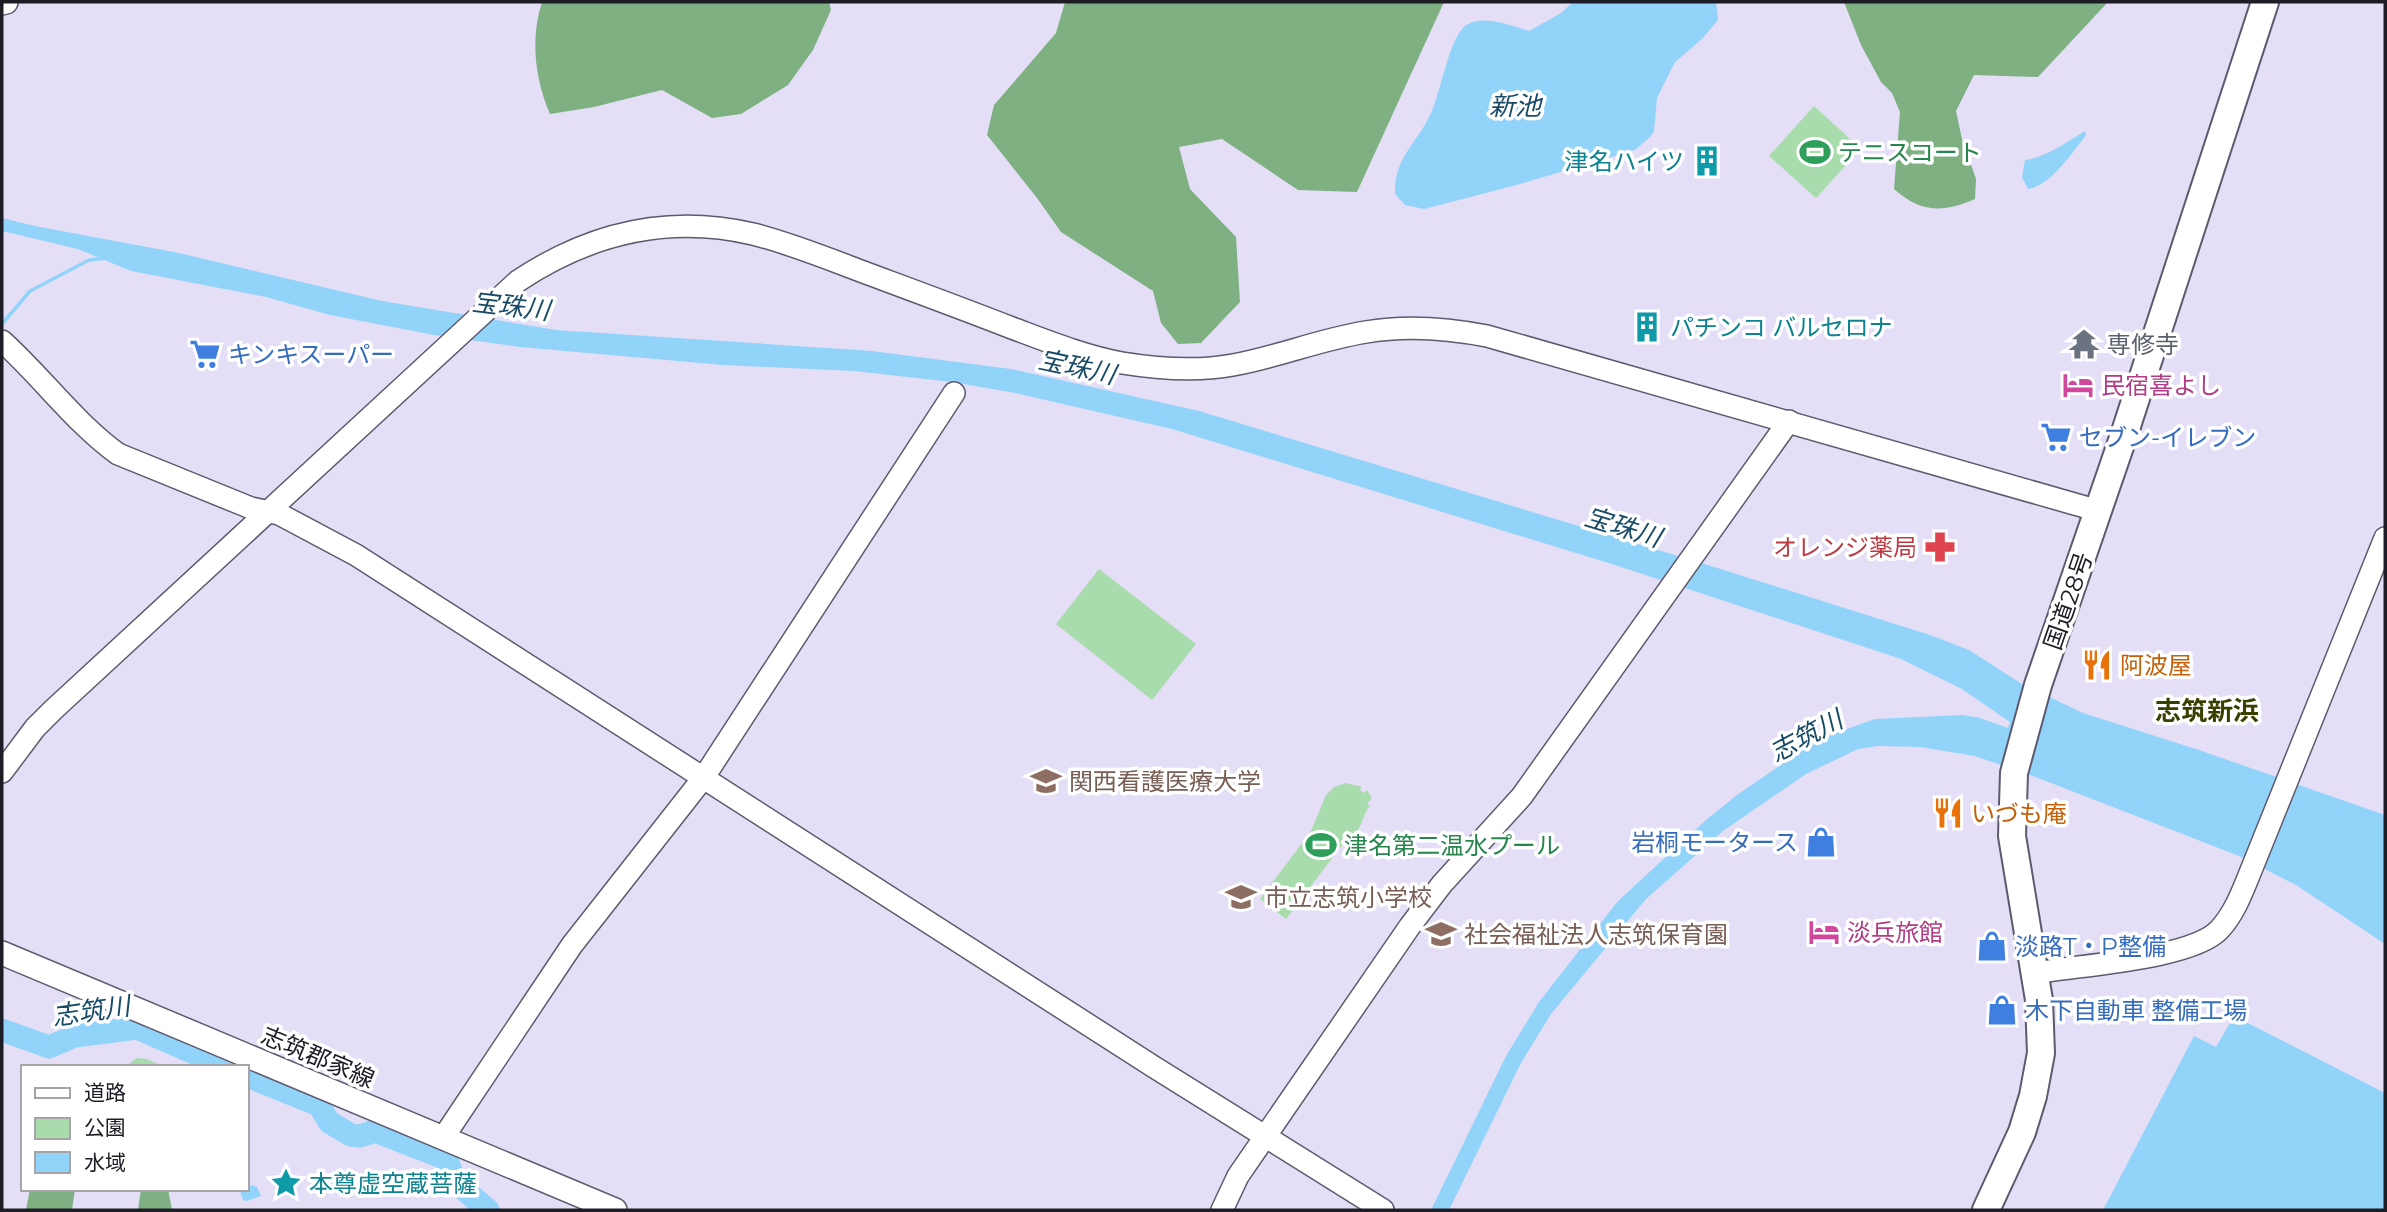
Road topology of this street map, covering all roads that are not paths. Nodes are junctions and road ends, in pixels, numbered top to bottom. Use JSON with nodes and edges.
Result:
{"nodes":[{"id":1,"x":2266,"y":2,"type":"edge"},
{"id":2,"x":6,"y":345,"type":"edge"},
{"id":3,"x":954,"y":393,"type":"dead end"},
{"id":4,"x":1789,"y":421,"type":"junction"},
{"id":5,"x":268,"y":511,"type":"junction"},
{"id":6,"x":2099,"y":511,"type":"junction"},
{"id":7,"x":2385,"y":538,"type":"edge"},
{"id":8,"x":2,"y":772,"type":"edge"},
{"id":9,"x":704,"y":777,"type":"junction"},
{"id":10,"x":2,"y":953,"type":"edge"},
{"id":11,"x":2036,"y":973,"type":"junction"},
{"id":12,"x":1264,"y":1137,"type":"junction"},
{"id":13,"x":443,"y":1138,"type":"junction"},
{"id":14,"x":615,"y":1210,"type":"edge"},
{"id":15,"x":1222,"y":1210,"type":"edge"},
{"id":16,"x":1383,"y":1210,"type":"edge"},
{"id":17,"x":1986,"y":1210,"type":"edge"}],
"edges":[{"from":1,"to":6,"type":"highway","name":"国道28号"},
{"from":2,"to":5,"type":"street"},
{"from":3,"to":9,"type":"street"},
{"from":4,"to":5,"type":"street"},
{"from":4,"to":6,"type":"street"},
{"from":4,"to":12,"type":"street"},
{"from":5,"to":8,"type":"street"},
{"from":5,"to":9,"type":"street"},
{"from":6,"to":11,"type":"highway","name":"国道28号"},
{"from":7,"to":11,"type":"street"},
{"from":9,"to":12,"type":"street"},
{"from":9,"to":13,"type":"street"},
{"from":10,"to":13,"type":"main road","name":"志筑郡家線"},
{"from":11,"to":17,"type":"highway","name":"国道28号"},
{"from":12,"to":15,"type":"street"},
{"from":12,"to":16,"type":"street"},
{"from":13,"to":14,"type":"main road","name":"志筑郡家線"}]}
